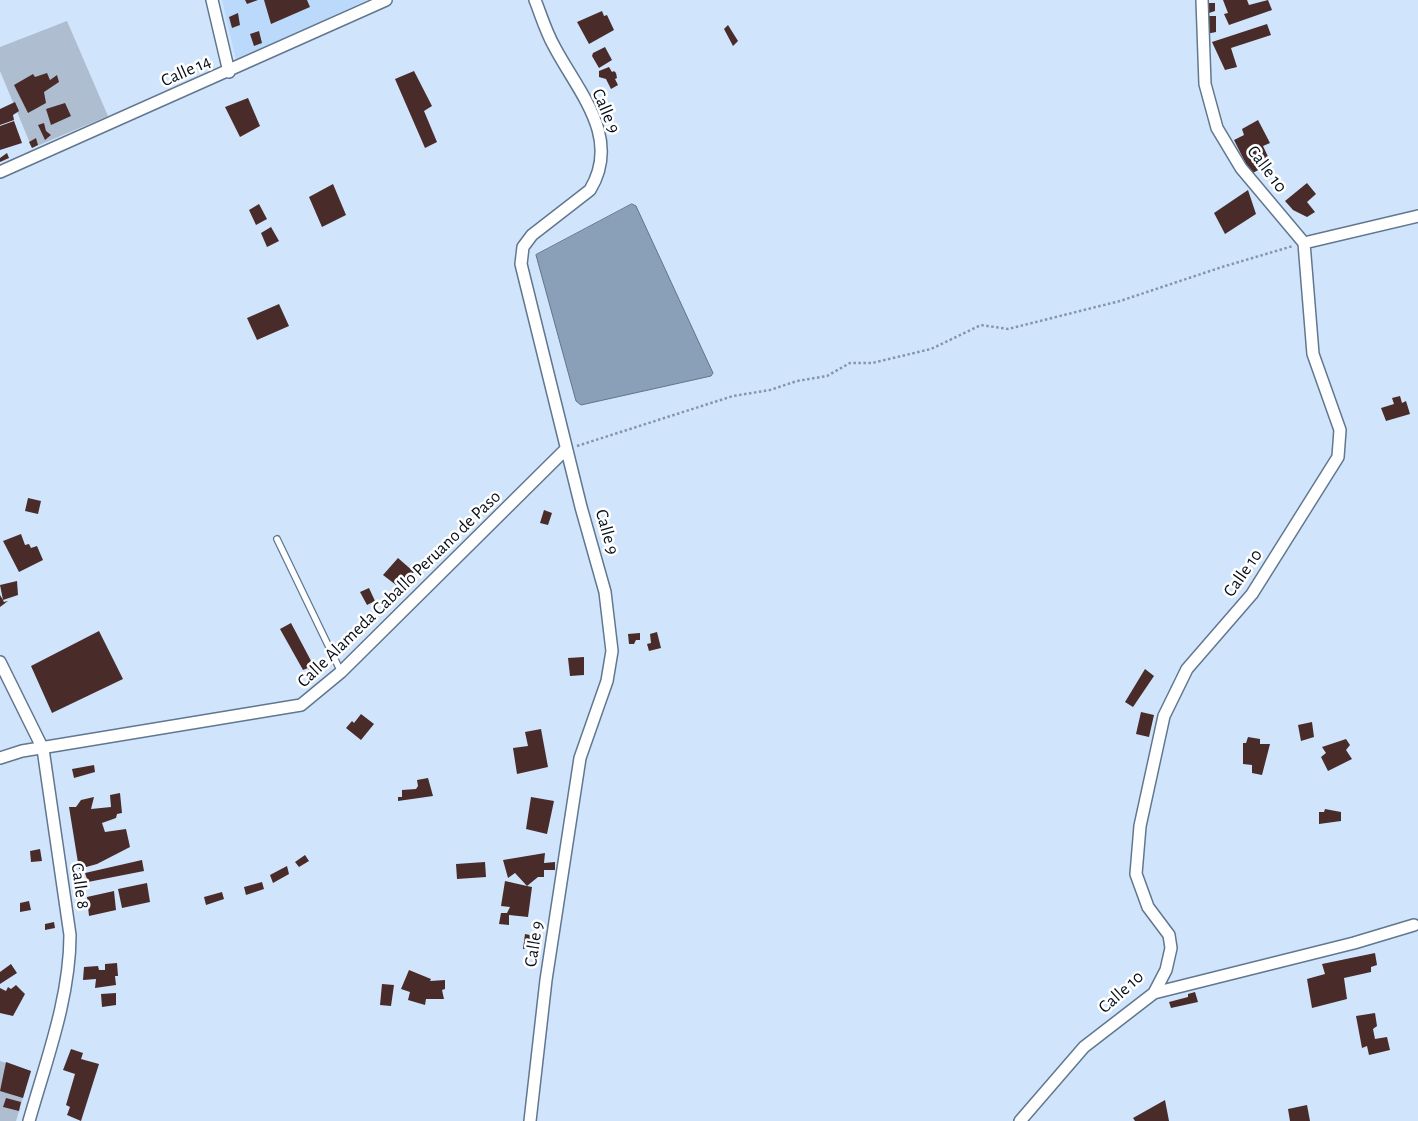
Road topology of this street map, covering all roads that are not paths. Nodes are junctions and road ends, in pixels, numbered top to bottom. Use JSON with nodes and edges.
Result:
{"nodes":[{"id":1,"x":212,"y":0,"type":"edge"},
{"id":2,"x":386,"y":0,"type":"edge"},
{"id":3,"x":535,"y":0,"type":"edge"},
{"id":4,"x":1202,"y":0,"type":"edge"},
{"id":5,"x":228,"y":72,"type":"junction"},
{"id":6,"x":0,"y":172,"type":"edge"},
{"id":7,"x":1418,"y":216,"type":"edge"},
{"id":8,"x":1304,"y":243,"type":"junction"},
{"id":9,"x":566,"y":449,"type":"junction"},
{"id":10,"x":277,"y":539,"type":"dead end"},
{"id":11,"x":0,"y":662,"type":"edge"},
{"id":12,"x":341,"y":672,"type":"junction"},
{"id":13,"x":43,"y":749,"type":"junction"},
{"id":14,"x":0,"y":758,"type":"edge"},
{"id":15,"x":1414,"y":925,"type":"dead end"},
{"id":16,"x":1154,"y":993,"type":"junction"},
{"id":17,"x":30,"y":1121,"type":"edge"},
{"id":18,"x":530,"y":1121,"type":"edge"},
{"id":19,"x":1020,"y":1121,"type":"edge"}],
"edges":[{"from":1,"to":5,"type":"street"},
{"from":2,"to":5,"type":"street","name":"Calle 14"},
{"from":3,"to":9,"type":"street","name":"Calle 9"},
{"from":4,"to":8,"type":"street","name":"Calle 10"},
{"from":5,"to":6,"type":"street","name":"Calle 14"},
{"from":7,"to":8,"type":"street"},
{"from":8,"to":16,"type":"street","name":"Calle 10"},
{"from":9,"to":12,"type":"street","name":"Calle Alameda Caballo Peruano de Paso"},
{"from":9,"to":18,"type":"street","name":"Calle 9"},
{"from":10,"to":12,"type":"lane"},
{"from":11,"to":13,"type":"street","name":"Calle 8"},
{"from":12,"to":13,"type":"street","name":"Calle Alameda Caballo Peruano de Paso"},
{"from":13,"to":14,"type":"street","name":"Calle Alameda Caballo Peruano de Paso"},
{"from":13,"to":17,"type":"street","name":"Calle 8"},
{"from":15,"to":16,"type":"street"},
{"from":16,"to":19,"type":"street","name":"Calle 10"}]}
